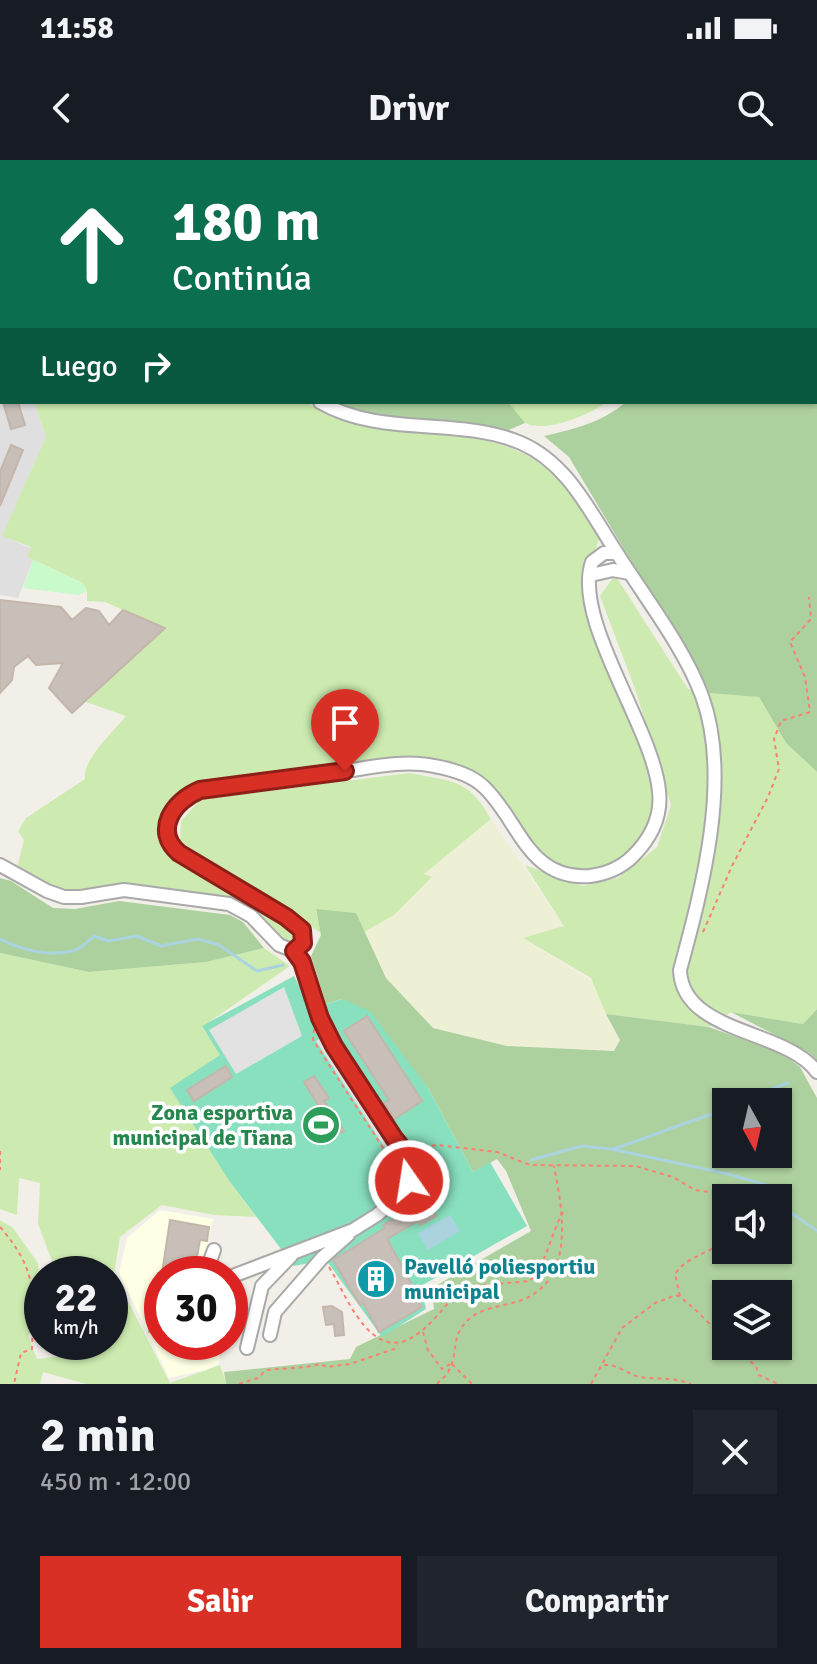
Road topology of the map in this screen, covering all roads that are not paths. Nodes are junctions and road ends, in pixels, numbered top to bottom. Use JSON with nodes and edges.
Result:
{"nodes":[{"id":1,"x":324,"y":404,"type":"edge"},
{"id":2,"x":602,"y":530,"type":"junction"},
{"id":3,"x":616,"y":553,"type":"junction"},
{"id":4,"x":598,"y":557,"type":"junction"},
{"id":5,"x":629,"y":573,"type":"junction"},
{"id":6,"x":591,"y":575,"type":"junction"},
{"id":7,"x":0,"y":865,"type":"edge"},
{"id":8,"x":294,"y":951,"type":"junction"},
{"id":9,"x":817,"y":1072,"type":"edge"},
{"id":10,"x":415,"y":1164,"type":"junction"},
{"id":11,"x":405,"y":1184,"type":"junction"},
{"id":12,"x":353,"y":1230,"type":"junction"},
{"id":13,"x":214,"y":1250,"type":"dead end"},
{"id":14,"x":296,"y":1250,"type":"junction"},
{"id":15,"x":212,"y":1256,"type":"edge"},
{"id":16,"x":248,"y":1271,"type":"edge"},
{"id":17,"x":270,"y":1335,"type":"dead end"},
{"id":18,"x":248,"y":1344,"type":"edge"}],
"edges":[{"from":1,"to":2,"type":"street"},
{"from":2,"to":3,"type":"street"},
{"from":2,"to":4,"type":"street"},
{"from":3,"to":4,"type":"street"},
{"from":3,"to":5,"type":"street"},
{"from":3,"to":6,"type":"street"},
{"from":4,"to":6,"type":"street"},
{"from":5,"to":6,"type":"street"},
{"from":5,"to":9,"type":"street"},
{"from":6,"to":8,"type":"street"},
{"from":7,"to":8,"type":"street"},
{"from":8,"to":10,"type":"street"},
{"from":10,"to":11,"type":"street"},
{"from":10,"to":11,"type":"street"},
{"from":11,"to":12,"type":"street"},
{"from":12,"to":14,"type":"street"},
{"from":12,"to":17,"type":"street"},
{"from":13,"to":15,"type":"street"},
{"from":14,"to":16,"type":"street"},
{"from":14,"to":18,"type":"street"}]}
